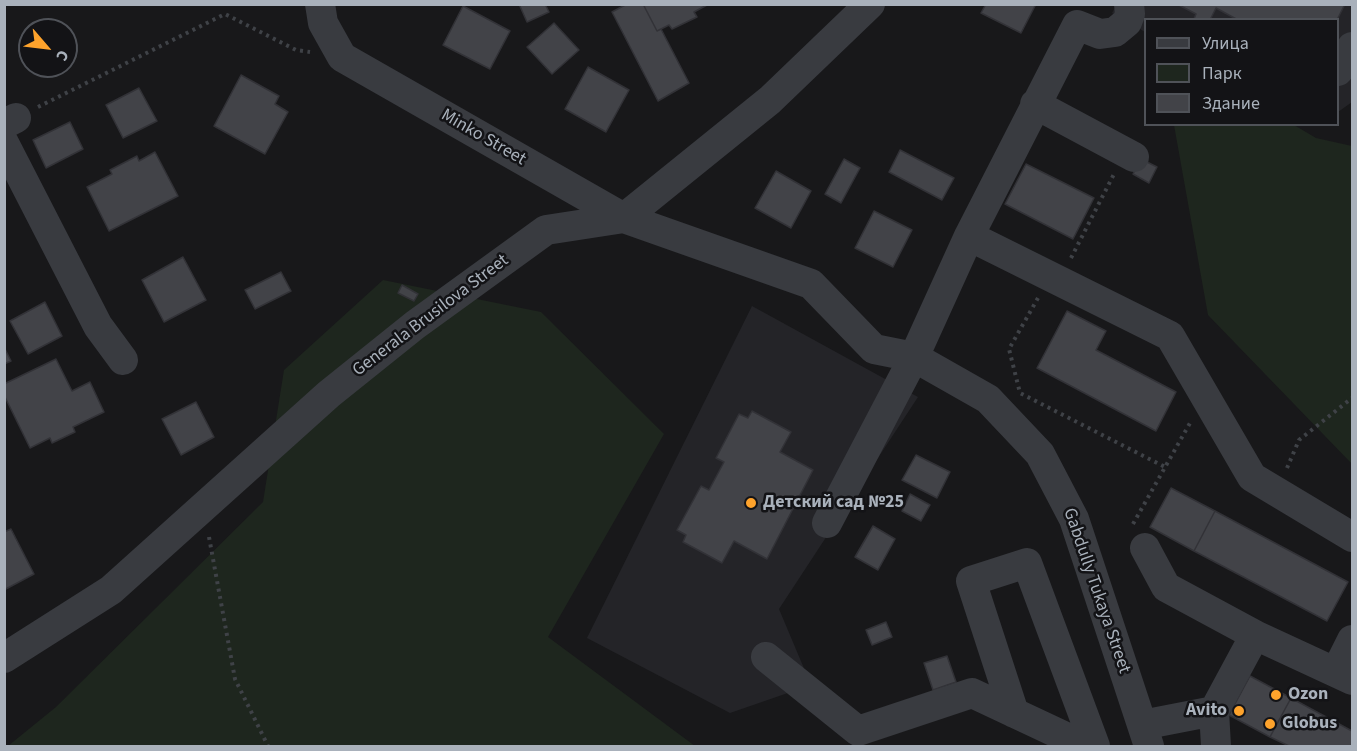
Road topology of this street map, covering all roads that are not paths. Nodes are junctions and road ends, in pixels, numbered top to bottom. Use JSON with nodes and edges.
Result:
{"nodes":[{"id":1,"x":320,"y":4,"type":"edge"},
{"id":2,"x":870,"y":4,"type":"edge"},
{"id":3,"x":1135,"y":14,"type":"edge"},
{"id":4,"x":839,"y":16,"type":"edge"},
{"id":5,"x":1353,"y":47,"type":"edge"},
{"id":6,"x":1339,"y":69,"type":"edge"},
{"id":7,"x":1035,"y":104,"type":"junction"},
{"id":8,"x":8,"y":128,"type":"edge"},
{"id":9,"x":1130,"y":154,"type":"road end"},
{"id":10,"x":624,"y":218,"type":"junction"},
{"id":11,"x":969,"y":237,"type":"junction"},
{"id":12,"x":914,"y":357,"type":"junction"},
{"id":13,"x":123,"y":360,"type":"dead end"},
{"id":14,"x":827,"y":524,"type":"dead end"},
{"id":15,"x":1353,"y":537,"type":"edge"},
{"id":16,"x":1145,"y":548,"type":"road end"},
{"id":17,"x":1255,"y":635,"type":"junction"},
{"id":18,"x":1353,"y":640,"type":"edge"},
{"id":19,"x":766,"y":657,"type":"dead end"},
{"id":20,"x":4,"y":658,"type":"edge"},
{"id":21,"x":1344,"y":676,"type":"edge"},
{"id":22,"x":1214,"y":711,"type":"junction"},
{"id":23,"x":1014,"y":713,"type":"junction"},
{"id":24,"x":1145,"y":736,"type":"edge"},
{"id":25,"x":1084,"y":747,"type":"edge"},
{"id":26,"x":1095,"y":747,"type":"edge"},
{"id":27,"x":1216,"y":747,"type":"edge"}],
"edges":[{"from":1,"to":10,"type":"street","name":"Minko Street"},
{"from":2,"to":4,"type":"street"},
{"from":3,"to":7,"type":"street"},
{"from":4,"to":10,"type":"street"},
{"from":5,"to":6,"type":"street"},
{"from":7,"to":9,"type":"street"},
{"from":7,"to":11,"type":"street"},
{"from":8,"to":13,"type":"street"},
{"from":10,"to":12,"type":"street","name":"Minko Street"},
{"from":10,"to":20,"type":"street","name":"Generala Brusilova Street"},
{"from":11,"to":12,"type":"street"},
{"from":11,"to":15,"type":"street"},
{"from":12,"to":14,"type":"street"},
{"from":12,"to":24,"type":"street","name":"Gabdully Tukaya Street"},
{"from":16,"to":17,"type":"street"},
{"from":17,"to":21,"type":"street"},
{"from":17,"to":22,"type":"street"},
{"from":18,"to":21,"type":"street"},
{"from":19,"to":23,"type":"street"},
{"from":22,"to":24,"type":"street"},
{"from":22,"to":27,"type":"street"},
{"from":23,"to":25,"type":"street"},
{"from":23,"to":26,"type":"street"}]}
